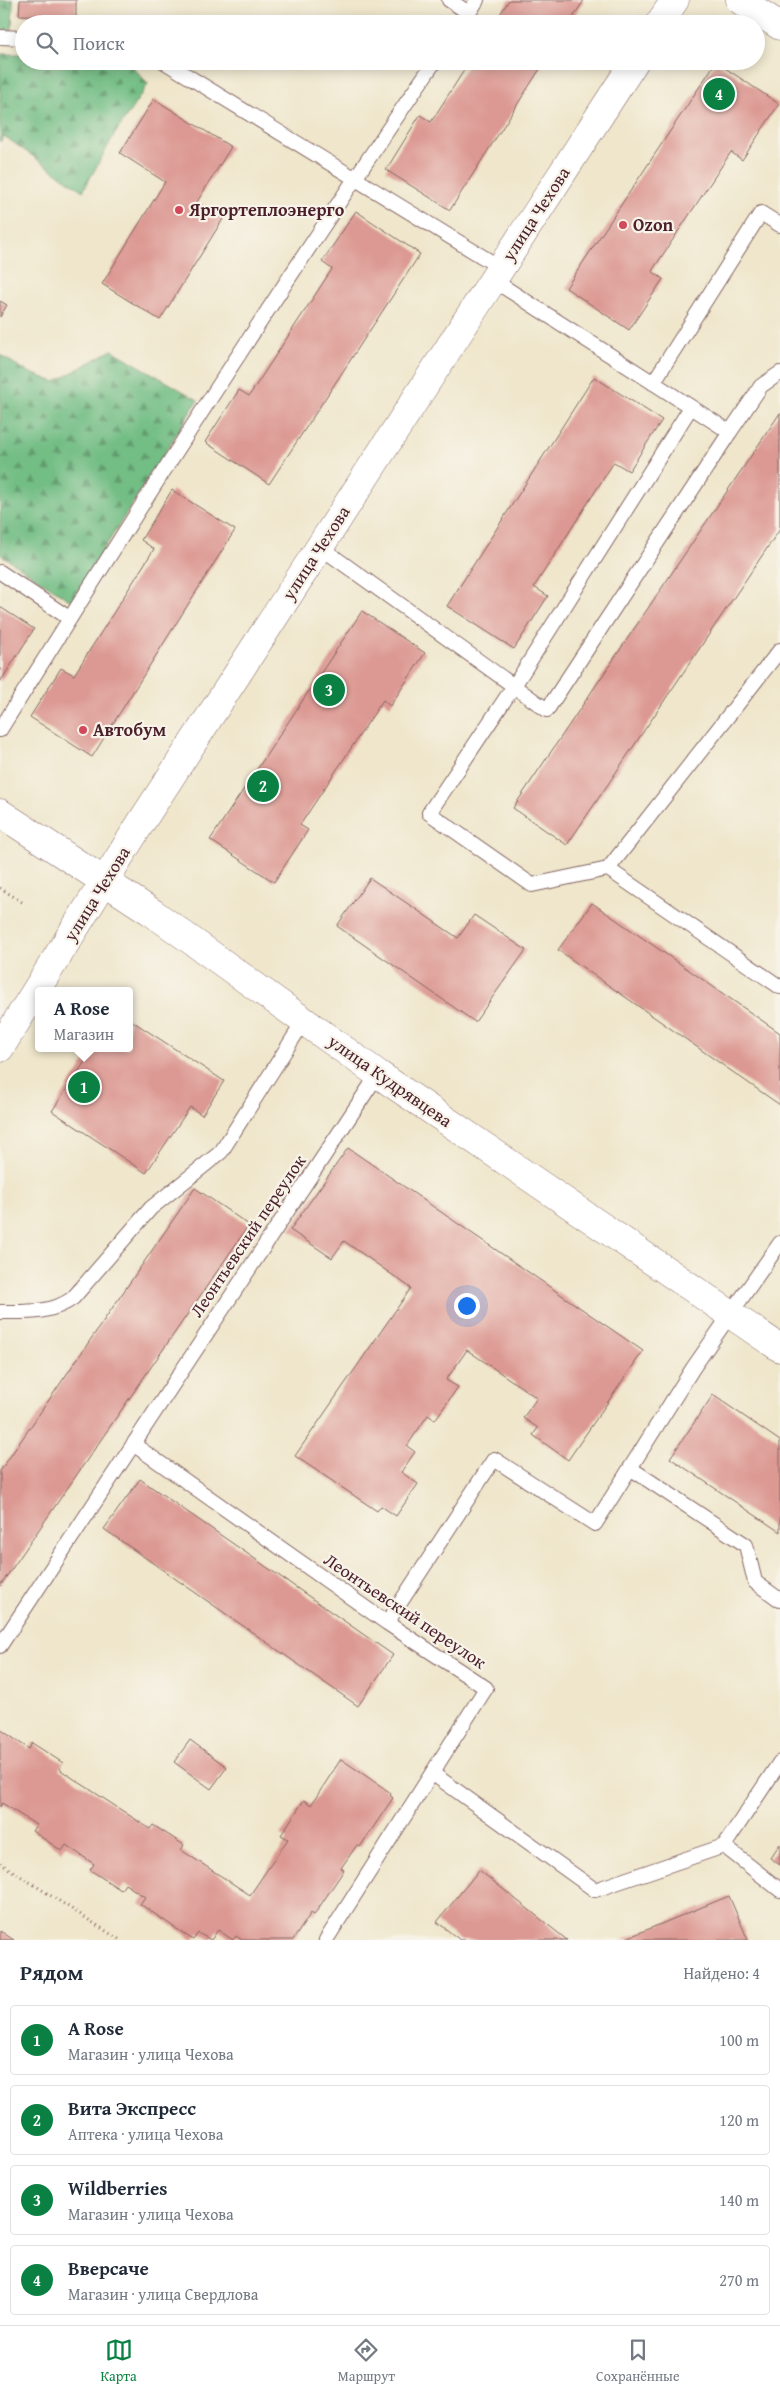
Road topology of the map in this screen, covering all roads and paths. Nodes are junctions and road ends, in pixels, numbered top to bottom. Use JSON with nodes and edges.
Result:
{"nodes":[{"id":1,"x":449,"y":0,"type":"edge"},
{"id":2,"x":477,"y":0,"type":"edge"},
{"id":3,"x":675,"y":0,"type":"edge"},
{"id":4,"x":740,"y":0,"type":"edge"},
{"id":5,"x":462,"y":15,"type":"edge"},
{"id":6,"x":467,"y":15,"type":"edge"},
{"id":7,"x":665,"y":15,"type":"edge"},
{"id":8,"x":763,"y":15,"type":"edge"},
{"id":9,"x":765,"y":16,"type":"edge"},
{"id":10,"x":780,"y":26,"type":"edge"},
{"id":11,"x":0,"y":37,"type":"edge"},
{"id":12,"x":15,"y":38,"type":"edge"},
{"id":13,"x":178,"y":70,"type":"edge"},
{"id":14,"x":429,"y":70,"type":"edge"},
{"id":15,"x":629,"y":70,"type":"edge"},
{"id":16,"x":354,"y":178,"type":"junction"},
{"id":17,"x":780,"y":225,"type":"edge"},
{"id":18,"x":497,"y":274,"type":"junction"},
{"id":19,"x":780,"y":373,"type":"edge"},
{"id":20,"x":653,"y":383,"type":"junction"},
{"id":21,"x":691,"y":407,"type":"junction"},
{"id":22,"x":730,"y":432,"type":"junction"},
{"id":23,"x":320,"y":547,"type":"junction"},
{"id":24,"x":0,"y":572,"type":"edge"},
{"id":25,"x":68,"y":618,"type":"junction"},
{"id":26,"x":780,"y":650,"type":"edge"},
{"id":27,"x":514,"y":686,"type":"junction"},
{"id":28,"x":0,"y":730,"type":"edge"},
{"id":29,"x":0,"y":813,"type":"edge"},
{"id":30,"x":608,"y":869,"type":"junction"},
{"id":31,"x":106,"y":882,"type":"junction"},
{"id":32,"x":0,"y":888,"type":"edge"},
{"id":33,"x":22,"y":902,"type":"dead end"},
{"id":34,"x":35,"y":987,"type":"edge"},
{"id":35,"x":35,"y":987,"type":"edge"},
{"id":36,"x":780,"y":987,"type":"edge"},
{"id":37,"x":304,"y":1021,"type":"junction"},
{"id":38,"x":3,"y":1035,"type":"edge"},
{"id":39,"x":378,"y":1074,"type":"junction"},
{"id":40,"x":780,"y":1243,"type":"edge"},
{"id":41,"x":0,"y":1312,"type":"edge"},
{"id":42,"x":730,"y":1312,"type":"junction"},
{"id":43,"x":780,"y":1348,"type":"edge"},
{"id":44,"x":133,"y":1444,"type":"junction"},
{"id":45,"x":630,"y":1468,"type":"junction"},
{"id":46,"x":780,"y":1600,"type":"edge"},
{"id":47,"x":387,"y":1623,"type":"junction"},
{"id":48,"x":0,"y":1646,"type":"edge"},
{"id":49,"x":780,"y":1762,"type":"edge"},
{"id":50,"x":432,"y":1773,"type":"junction"},
{"id":51,"x":724,"y":1846,"type":"junction"},
{"id":52,"x":0,"y":1863,"type":"edge"},
{"id":53,"x":780,"y":1890,"type":"edge"},
{"id":54,"x":120,"y":1940,"type":"edge"},
{"id":55,"x":326,"y":1940,"type":"edge"}],
"edges":[{"from":1,"to":5,"type":"lane"},
{"from":2,"to":6,"type":"lane"},
{"from":3,"to":7,"type":"street"},
{"from":4,"to":8,"type":"street"},
{"from":9,"to":10,"type":"street"},
{"from":11,"to":12,"type":"lane"},
{"from":13,"to":16,"type":"lane"},
{"from":14,"to":16,"type":"lane"},
{"from":15,"to":18,"type":"street","name":"улица Чехова"},
{"from":16,"to":18,"type":"lane"},
{"from":16,"to":25,"type":"lane"},
{"from":17,"to":20,"type":"lane"},
{"from":18,"to":20,"type":"lane"},
{"from":18,"to":23,"type":"street","name":"улица Чехова"},
{"from":19,"to":22,"type":"lane"},
{"from":20,"to":21,"type":"lane"},
{"from":21,"to":22,"type":"lane"},
{"from":21,"to":27,"type":"lane"},
{"from":22,"to":27,"type":"lane"},
{"from":23,"to":27,"type":"lane"},
{"from":23,"to":31,"type":"street","name":"улица Чехова"},
{"from":24,"to":25,"type":"lane"},
{"from":25,"to":28,"type":"lane"},
{"from":26,"to":30,"type":"lane"},
{"from":27,"to":30,"type":"lane"},
{"from":29,"to":31,"type":"street","name":"улица Кудрявцева"},
{"from":30,"to":36,"type":"lane"},
{"from":31,"to":34,"type":"street","name":"улица Чехова"},
{"from":31,"to":37,"type":"street","name":"улица Кудрявцева"},
{"from":32,"to":33,"type":"path"},
{"from":35,"to":38,"type":"street","name":"улица Чехова"},
{"from":37,"to":39,"type":"street","name":"улица Кудрявцева"},
{"from":37,"to":41,"type":"lane"},
{"from":39,"to":42,"type":"street","name":"улица Кудрявцева"},
{"from":39,"to":44,"type":"lane","name":"Леонтьевский переулок"},
{"from":40,"to":42,"type":"lane"},
{"from":42,"to":43,"type":"street","name":"улица Кудрявцева"},
{"from":42,"to":45,"type":"lane"},
{"from":44,"to":47,"type":"lane","name":"Леонтьевский переулок"},
{"from":44,"to":48,"type":"lane","name":"Леонтьевский переулок"},
{"from":45,"to":46,"type":"lane"},
{"from":45,"to":47,"type":"lane"},
{"from":47,"to":50,"type":"lane","name":"Леонтьевский переулок"},
{"from":49,"to":51,"type":"lane"},
{"from":50,"to":51,"type":"lane"},
{"from":50,"to":55,"type":"lane","name":"Леонтьевский переулок"},
{"from":51,"to":53,"type":"lane"},
{"from":52,"to":54,"type":"path"}]}
